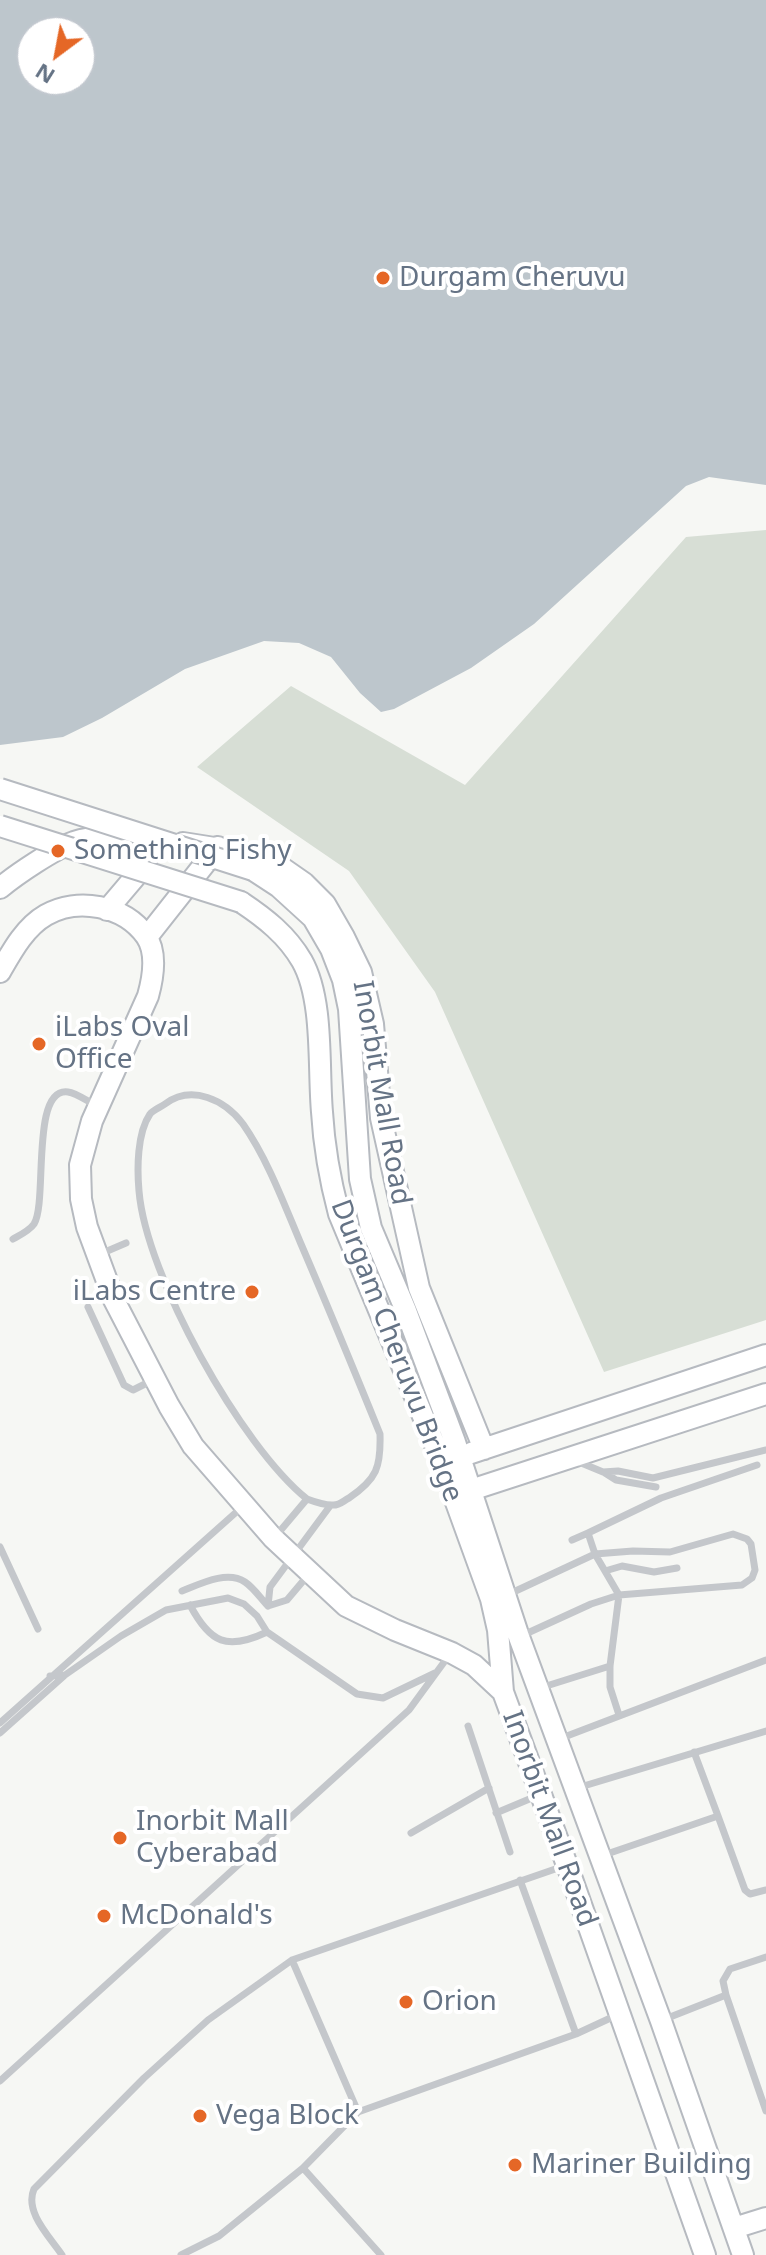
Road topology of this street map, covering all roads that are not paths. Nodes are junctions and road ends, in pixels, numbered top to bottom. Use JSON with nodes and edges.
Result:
{"nodes":[{"id":1,"x":0,"y":789,"type":"edge"},
{"id":2,"x":0,"y":826,"type":"edge"},
{"id":3,"x":218,"y":847,"type":"junction"},
{"id":4,"x":146,"y":864,"type":"dead end"},
{"id":5,"x":0,"y":888,"type":"edge"},
{"id":6,"x":107,"y":910,"type":"junction"},
{"id":7,"x":147,"y":937,"type":"junction"},
{"id":8,"x":0,"y":972,"type":"edge"},
{"id":9,"x":98,"y":1107,"type":"junction"},
{"id":10,"x":13,"y":1239,"type":"dead end"},
{"id":11,"x":126,"y":1243,"type":"dead end"},
{"id":12,"x":96,"y":1256,"type":"junction"},
{"id":13,"x":88,"y":1307,"type":"dead end"},
{"id":14,"x":766,"y":1355,"type":"edge"},
{"id":15,"x":155,"y":1379,"type":"junction"},
{"id":16,"x":766,"y":1394,"type":"edge"},
{"id":17,"x":484,"y":1449,"type":"junction"},
{"id":18,"x":766,"y":1450,"type":"edge"},
{"id":19,"x":460,"y":1457,"type":"junction"},
{"id":20,"x":568,"y":1458,"type":"junction"},
{"id":21,"x":757,"y":1465,"type":"dead end"},
{"id":22,"x":603,"y":1472,"type":"junction"},
{"id":23,"x":653,"y":1478,"type":"junction"},
{"id":24,"x":656,"y":1487,"type":"junction"},
{"id":25,"x":471,"y":1490,"type":"junction"},
{"id":26,"x":661,"y":1498,"type":"junction"},
{"id":27,"x":307,"y":1499,"type":"junction"},
{"id":28,"x":244,"y":1506,"type":"junction"},
{"id":29,"x":330,"y":1506,"type":"junction"},
{"id":30,"x":588,"y":1533,"type":"junction"},
{"id":31,"x":273,"y":1538,"type":"junction"},
{"id":32,"x":572,"y":1540,"type":"dead end"},
{"id":33,"x":490,"y":1545,"type":"joint"},
{"id":34,"x":0,"y":1547,"type":"edge"},
{"id":35,"x":595,"y":1554,"type":"junction"},
{"id":36,"x":293,"y":1558,"type":"junction"},
{"id":37,"x":677,"y":1568,"type":"dead end"},
{"id":38,"x":605,"y":1571,"type":"junction"},
{"id":39,"x":309,"y":1574,"type":"junction"},
{"id":40,"x":182,"y":1591,"type":"dead end"},
{"id":41,"x":619,"y":1595,"type":"junction"},
{"id":42,"x":505,"y":1596,"type":"junction"},
{"id":43,"x":190,"y":1605,"type":"junction"},
{"id":44,"x":268,"y":1606,"type":"junction"},
{"id":45,"x":38,"y":1629,"type":"dead end"},
{"id":46,"x":267,"y":1632,"type":"junction"},
{"id":47,"x":519,"y":1637,"type":"junction"},
{"id":48,"x":452,"y":1653,"type":"junction"},
{"id":49,"x":766,"y":1660,"type":"edge"},
{"id":50,"x":610,"y":1666,"type":"junction"},
{"id":51,"x":438,"y":1671,"type":"junction"},
{"id":52,"x":67,"y":1674,"type":"junction"},
{"id":53,"x":50,"y":1676,"type":"junction"},
{"id":54,"x":538,"y":1689,"type":"junction"},
{"id":55,"x":503,"y":1692,"type":"junction"},
{"id":56,"x":619,"y":1715,"type":"junction"},
{"id":57,"x":0,"y":1723,"type":"edge"},
{"id":58,"x":468,"y":1726,"type":"dead end"},
{"id":59,"x":766,"y":1731,"type":"edge"},
{"id":60,"x":0,"y":1733,"type":"edge"},
{"id":61,"x":557,"y":1740,"type":"junction"},
{"id":62,"x":694,"y":1752,"type":"junction"},
{"id":63,"x":489,"y":1788,"type":"junction"},
{"id":64,"x":575,"y":1788,"type":"junction"},
{"id":65,"x":541,"y":1794,"type":"junction"},
{"id":66,"x":496,"y":1813,"type":"junction"},
{"id":67,"x":718,"y":1816,"type":"junction"},
{"id":68,"x":411,"y":1833,"type":"dead end"},
{"id":69,"x":510,"y":1852,"type":"dead end"},
{"id":70,"x":600,"y":1857,"type":"junction"},
{"id":71,"x":567,"y":1865,"type":"junction"},
{"id":72,"x":520,"y":1880,"type":"junction"},
{"id":73,"x":766,"y":1890,"type":"edge"},
{"id":74,"x":766,"y":1957,"type":"edge"},
{"id":75,"x":292,"y":1960,"type":"junction"},
{"id":76,"x":726,"y":1995,"type":"junction"},
{"id":77,"x":619,"y":2014,"type":"junction"},
{"id":78,"x":661,"y":2021,"type":"junction"},
{"id":79,"x":576,"y":2034,"type":"junction"},
{"id":80,"x":0,"y":2081,"type":"edge"},
{"id":81,"x":766,"y":2111,"type":"edge"},
{"id":82,"x":358,"y":2112,"type":"junction"},
{"id":83,"x":303,"y":2168,"type":"junction"},
{"id":84,"x":766,"y":2218,"type":"edge"},
{"id":85,"x":734,"y":2228,"type":"junction"},
{"id":86,"x":62,"y":2255,"type":"edge"},
{"id":87,"x":181,"y":2255,"type":"edge"},
{"id":88,"x":381,"y":2255,"type":"edge"},
{"id":89,"x":705,"y":2255,"type":"edge"},
{"id":90,"x":743,"y":2255,"type":"edge"}],
"edges":[{"from":1,"to":19,"type":"main road","name":"Durgam Cheruvu Bridge","bridge":true},
{"from":2,"to":55,"type":"main road","name":"Durgam Cheruvu Bridge","bridge":true},
{"from":3,"to":5,"type":"main road","name":"Inorbit Mall Road"},
{"from":3,"to":7,"type":"main road"},
{"from":3,"to":17,"type":"main road","name":"Inorbit Mall Road"},
{"from":4,"to":6,"type":"main road"},
{"from":6,"to":7,"type":"main road"},
{"from":6,"to":8,"type":"main road"},
{"from":7,"to":9,"type":"main road","name":"Inorbit Mall Road"},
{"from":9,"to":10,"type":"lane"},
{"from":9,"to":12,"type":"main road","name":"Inorbit Mall Road"},
{"from":11,"to":12,"type":"lane"},
{"from":12,"to":15,"type":"main road","name":"Inorbit Mall Road"},
{"from":13,"to":15,"type":"lane"},
{"from":14,"to":17,"type":"main road"},
{"from":15,"to":28,"type":"main road","name":"Inorbit Mall Road"},
{"from":16,"to":20,"type":"main road"},
{"from":17,"to":19,"type":"main road"},
{"from":18,"to":23,"type":"lane"},
{"from":19,"to":25,"type":"main road","name":"Durgam Cheruvu Bridge"},
{"from":20,"to":22,"type":"lane"},
{"from":20,"to":25,"type":"main road"},
{"from":21,"to":26,"type":"lane"},
{"from":22,"to":23,"type":"lane"},
{"from":22,"to":24,"type":"lane"},
{"from":23,"to":24,"type":"lane"},
{"from":24,"to":26,"type":"lane"},
{"from":25,"to":33,"type":"main road","name":"Durgam Cheruvu Bridge"},
{"from":26,"to":30,"type":"lane"},
{"from":27,"to":29,"type":"lane"},
{"from":27,"to":29,"type":"lane"},
{"from":27,"to":31,"type":"lane"},
{"from":28,"to":31,"type":"main road","name":"Inorbit Mall Road"},
{"from":28,"to":53,"type":"lane"},
{"from":29,"to":36,"type":"lane"},
{"from":30,"to":32,"type":"lane"},
{"from":30,"to":35,"type":"lane"},
{"from":31,"to":36,"type":"main road","name":"Inorbit Mall Road"},
{"from":33,"to":42,"type":"main road","name":"Inorbit Mall Road"},
{"from":34,"to":45,"type":"lane"},
{"from":35,"to":38,"type":"lane"},
{"from":35,"to":41,"type":"lane"},
{"from":35,"to":42,"type":"lane"},
{"from":36,"to":39,"type":"main road","name":"Inorbit Mall Road"},
{"from":36,"to":44,"type":"lane"},
{"from":37,"to":38,"type":"lane"},
{"from":38,"to":41,"type":"lane"},
{"from":39,"to":44,"type":"lane"},
{"from":39,"to":48,"type":"main road","name":"Inorbit Mall Road"},
{"from":40,"to":44,"type":"lane"},
{"from":41,"to":47,"type":"lane"},
{"from":41,"to":50,"type":"lane"},
{"from":42,"to":47,"type":"main road","name":"Inorbit Mall Road"},
{"from":43,"to":46,"type":"lane"},
{"from":43,"to":46,"type":"lane"},
{"from":43,"to":52,"type":"lane"},
{"from":46,"to":51,"type":"lane"},
{"from":47,"to":54,"type":"main road","name":"Inorbit Mall Road"},
{"from":48,"to":51,"type":"lane"},
{"from":48,"to":55,"type":"main road","name":"Inorbit Mall Road"},
{"from":49,"to":56,"type":"lane"},
{"from":50,"to":54,"type":"lane"},
{"from":50,"to":56,"type":"lane"},
{"from":51,"to":80,"type":"lane"},
{"from":52,"to":53,"type":"lane"},
{"from":52,"to":60,"type":"lane"},
{"from":53,"to":57,"type":"lane"},
{"from":54,"to":61,"type":"main road","name":"Inorbit Mall Road"},
{"from":55,"to":65,"type":"main road","name":"Inorbit Mall Road"},
{"from":56,"to":61,"type":"lane"},
{"from":58,"to":63,"type":"lane"},
{"from":59,"to":62,"type":"lane"},
{"from":61,"to":64,"type":"main road","name":"Inorbit Mall Road"},
{"from":62,"to":64,"type":"lane"},
{"from":62,"to":67,"type":"lane"},
{"from":63,"to":66,"type":"lane"},
{"from":63,"to":68,"type":"lane"},
{"from":64,"to":70,"type":"main road","name":"Inorbit Mall Road"},
{"from":65,"to":66,"type":"lane"},
{"from":65,"to":71,"type":"main road","name":"Inorbit Mall Road"},
{"from":66,"to":69,"type":"lane"},
{"from":67,"to":70,"type":"lane"},
{"from":67,"to":73,"type":"lane"},
{"from":70,"to":78,"type":"main road","name":"Inorbit Mall Road"},
{"from":71,"to":72,"type":"lane"},
{"from":71,"to":77,"type":"main road","name":"Inorbit Mall Road"},
{"from":72,"to":75,"type":"lane"},
{"from":72,"to":79,"type":"lane"},
{"from":74,"to":76,"type":"lane"},
{"from":75,"to":82,"type":"lane"},
{"from":75,"to":86,"type":"lane"},
{"from":76,"to":78,"type":"lane"},
{"from":76,"to":81,"type":"lane"},
{"from":77,"to":79,"type":"lane"},
{"from":77,"to":89,"type":"main road","name":"Inorbit Mall Road"},
{"from":78,"to":85,"type":"main road","name":"Inorbit Mall Road"},
{"from":79,"to":82,"type":"lane"},
{"from":82,"to":83,"type":"lane"},
{"from":83,"to":87,"type":"lane"},
{"from":83,"to":88,"type":"lane"},
{"from":84,"to":85,"type":"main road"},
{"from":85,"to":90,"type":"main road","name":"Inorbit Mall Road"}]}
